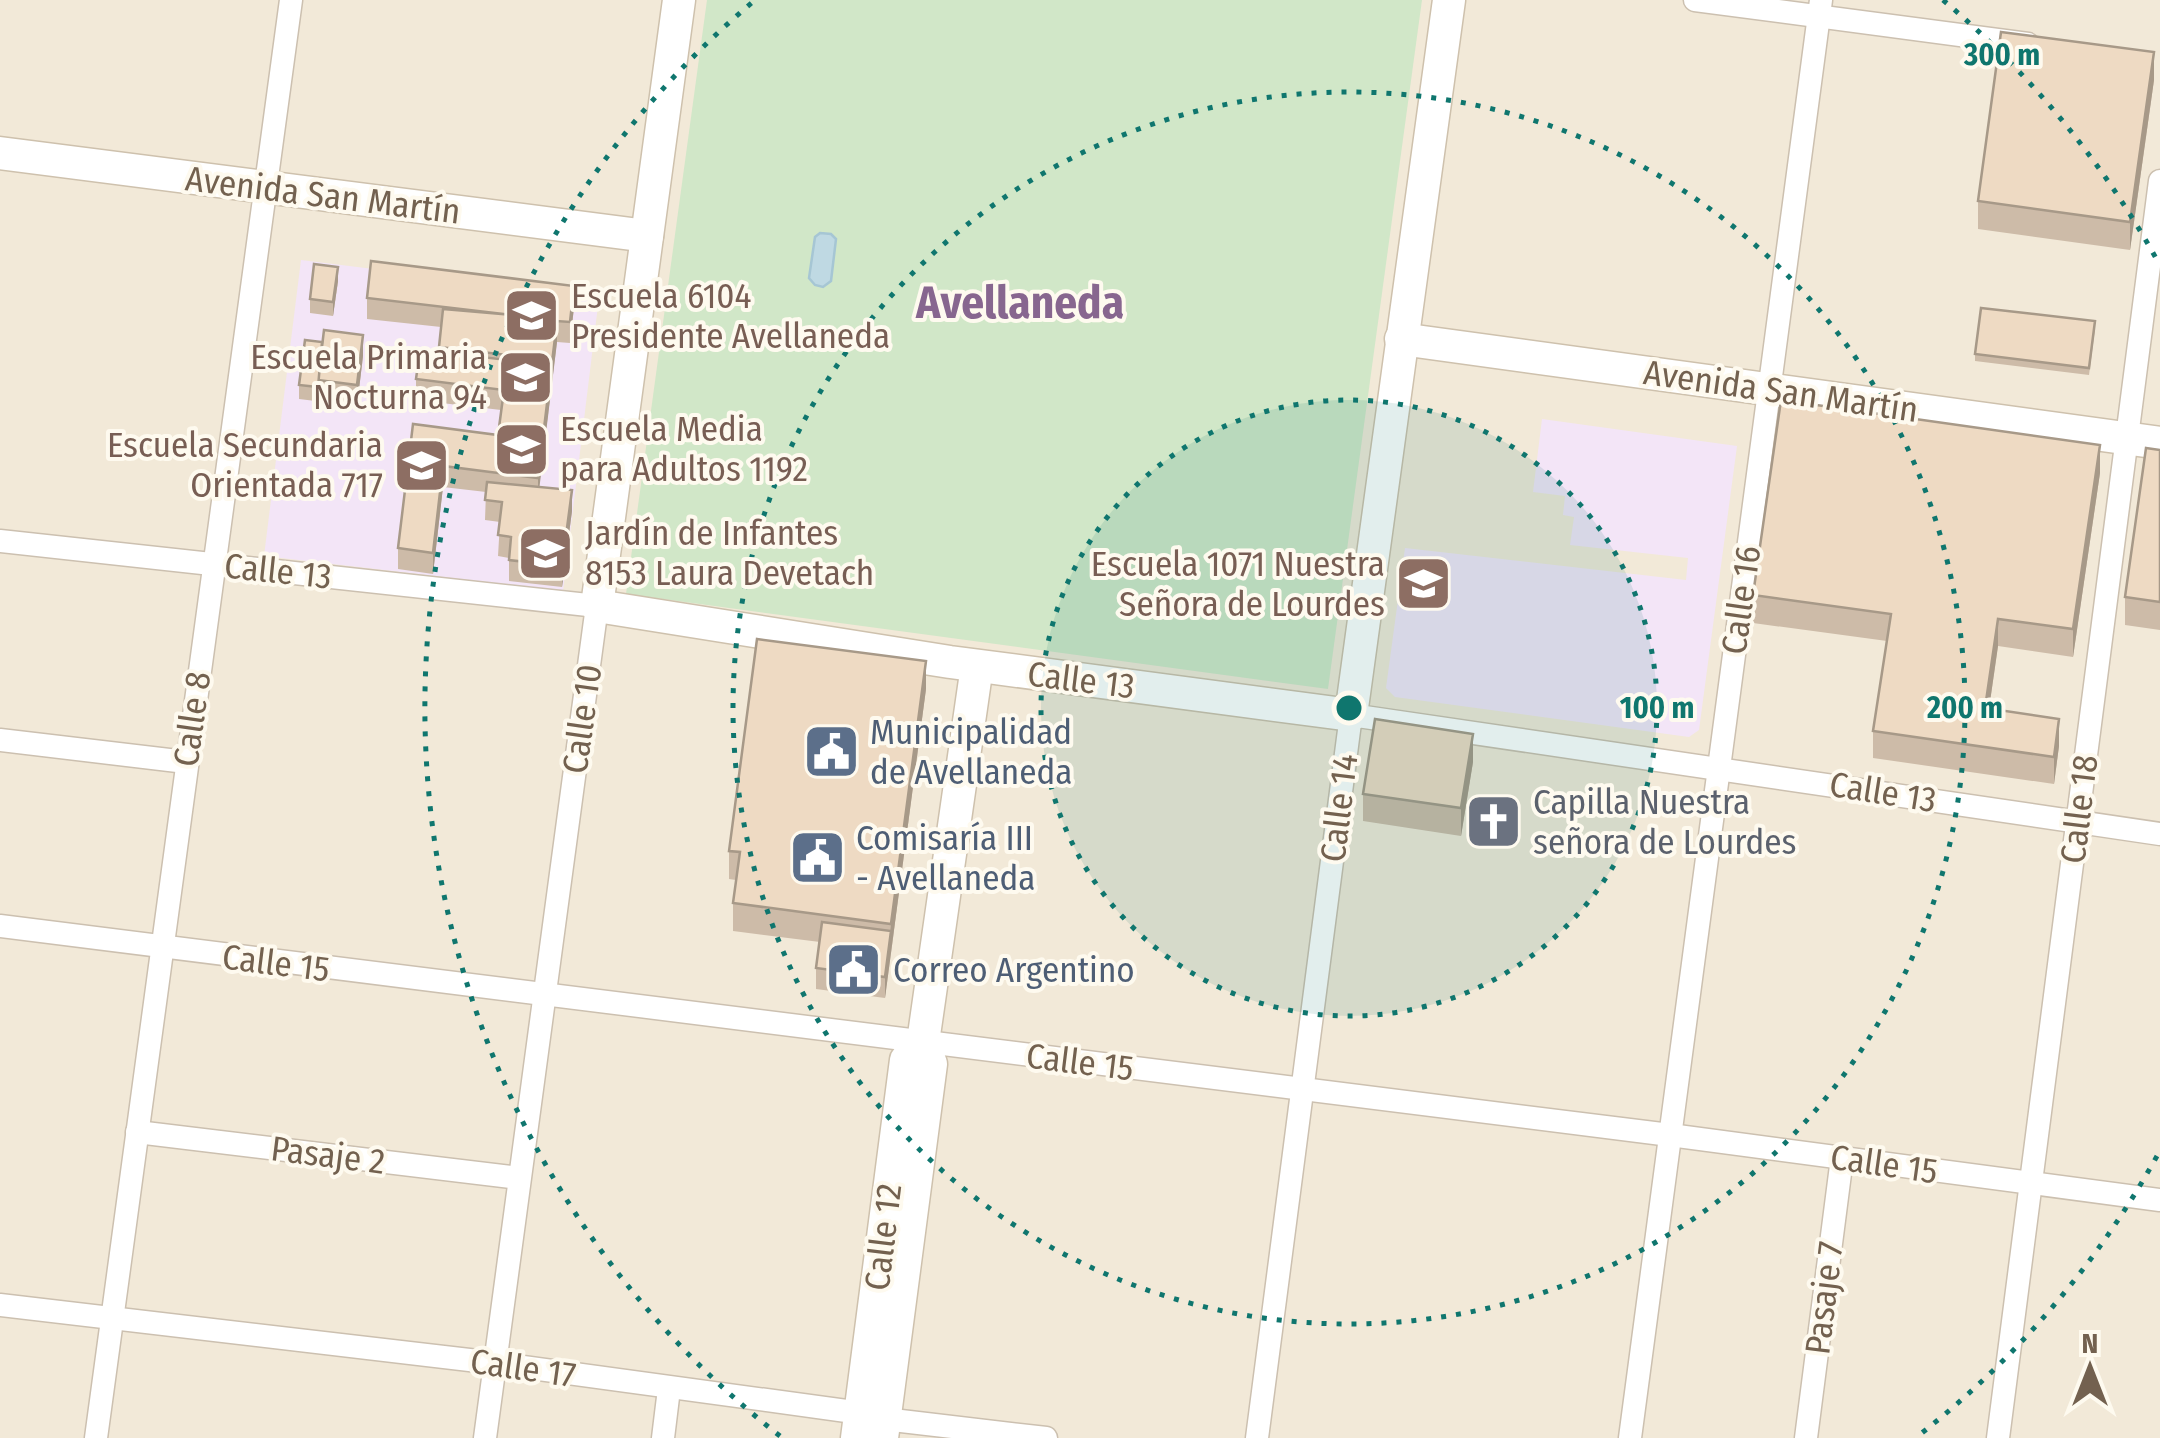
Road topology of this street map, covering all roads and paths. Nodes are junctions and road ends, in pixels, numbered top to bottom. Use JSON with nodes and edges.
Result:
{"nodes":[{"id":1,"x":292,"y":0,"type":"edge"},
{"id":2,"x":679,"y":0,"type":"edge"},
{"id":3,"x":1449,"y":0,"type":"edge"},
{"id":4,"x":1696,"y":0,"type":"edge"},
{"id":5,"x":1820,"y":8,"type":"edge"},
{"id":6,"x":2046,"y":46,"type":"edge"},
{"id":7,"x":0,"y":153,"type":"edge"},
{"id":8,"x":2160,"y":180,"type":"edge"},
{"id":9,"x":265,"y":188,"type":"junction"},
{"id":10,"x":647,"y":236,"type":"junction"},
{"id":11,"x":1402,"y":339,"type":"junction"},
{"id":12,"x":1769,"y":390,"type":"junction"},
{"id":13,"x":2127,"y":438,"type":"junction"},
{"id":14,"x":2160,"y":443,"type":"edge"},
{"id":15,"x":0,"y":541,"type":"edge"},
{"id":16,"x":214,"y":564,"type":"junction"},
{"id":17,"x":597,"y":606,"type":"junction"},
{"id":18,"x":977,"y":666,"type":"junction"},
{"id":19,"x":1352,"y":715,"type":"junction"},
{"id":20,"x":0,"y":740,"type":"edge"},
{"id":21,"x":186,"y":762,"type":"junction"},
{"id":22,"x":1719,"y":768,"type":"junction"},
{"id":23,"x":2077,"y":822,"type":"junction"},
{"id":24,"x":2160,"y":834,"type":"edge"},
{"id":25,"x":0,"y":926,"type":"edge"},
{"id":26,"x":161,"y":949,"type":"junction"},
{"id":27,"x":544,"y":995,"type":"junction"},
{"id":28,"x":923,"y":1042,"type":"junction"},
{"id":29,"x":1302,"y":1090,"type":"junction"},
{"id":30,"x":137,"y":1132,"type":"junction"},
{"id":31,"x":1670,"y":1136,"type":"junction"},
{"id":32,"x":1842,"y":1158,"type":"junction"},
{"id":33,"x":519,"y":1178,"type":"junction"},
{"id":34,"x":2030,"y":1185,"type":"junction"},
{"id":35,"x":2160,"y":1200,"type":"edge"},
{"id":36,"x":0,"y":1305,"type":"edge"},
{"id":37,"x":111,"y":1320,"type":"junction"},
{"id":38,"x":495,"y":1362,"type":"junction"},
{"id":39,"x":669,"y":1389,"type":"junction"},
{"id":40,"x":871,"y":1427,"type":"edge"},
{"id":41,"x":96,"y":1438,"type":"edge"},
{"id":42,"x":485,"y":1438,"type":"edge"},
{"id":43,"x":663,"y":1438,"type":"edge"},
{"id":44,"x":1046,"y":1438,"type":"edge"},
{"id":45,"x":1257,"y":1438,"type":"edge"},
{"id":46,"x":1630,"y":1438,"type":"edge"},
{"id":47,"x":1806,"y":1438,"type":"edge"},
{"id":48,"x":1998,"y":1438,"type":"edge"}],
"edges":[{"from":1,"to":9,"type":"street","name":"Calle 8"},
{"from":2,"to":10,"type":"street","name":"Calle 10"},
{"from":3,"to":11,"type":"street","name":"Calle 14"},
{"from":4,"to":5,"type":"street"},
{"from":5,"to":6,"type":"street"},
{"from":5,"to":12,"type":"street","name":"Calle 16"},
{"from":7,"to":9,"type":"street","name":"Avenida San Martín"},
{"from":8,"to":13,"type":"street","name":"Calle 18"},
{"from":9,"to":10,"type":"street","name":"Avenida San Martín"},
{"from":9,"to":16,"type":"street","name":"Calle 8"},
{"from":10,"to":17,"type":"street","name":"Calle 10"},
{"from":11,"to":12,"type":"street","name":"Avenida San Martín"},
{"from":11,"to":19,"type":"street","name":"Calle 14"},
{"from":12,"to":13,"type":"street","name":"Avenida San Martín"},
{"from":12,"to":22,"type":"street","name":"Calle 16"},
{"from":13,"to":14,"type":"street","name":"Avenida San Martín"},
{"from":13,"to":23,"type":"street","name":"Calle 18"},
{"from":15,"to":16,"type":"street","name":"Calle 13"},
{"from":16,"to":17,"type":"street","name":"Calle 13"},
{"from":16,"to":21,"type":"street","name":"Calle 8"},
{"from":17,"to":18,"type":"street","name":"Calle 13"},
{"from":17,"to":27,"type":"street","name":"Calle 10"},
{"from":18,"to":19,"type":"street","name":"Calle 13"},
{"from":18,"to":28,"type":"street","name":"Calle 12"},
{"from":19,"to":22,"type":"street","name":"Calle 13"},
{"from":19,"to":29,"type":"street","name":"Calle 14"},
{"from":20,"to":21,"type":"street"},
{"from":21,"to":26,"type":"street","name":"Calle 8"},
{"from":22,"to":23,"type":"street","name":"Calle 13"},
{"from":22,"to":31,"type":"street","name":"Calle 16"},
{"from":23,"to":24,"type":"street","name":"Calle 13"},
{"from":23,"to":34,"type":"street","name":"Calle 18"},
{"from":25,"to":26,"type":"street","name":"Calle 15"},
{"from":26,"to":27,"type":"street","name":"Calle 15"},
{"from":26,"to":30,"type":"street","name":"Calle 8"},
{"from":27,"to":28,"type":"street","name":"Calle 15"},
{"from":27,"to":33,"type":"street","name":"Calle 10"},
{"from":28,"to":29,"type":"street","name":"Calle 15"},
{"from":28,"to":40,"type":"street","name":"Calle 12"},
{"from":29,"to":31,"type":"street","name":"Calle 15"},
{"from":29,"to":45,"type":"street","name":"Calle 14"},
{"from":30,"to":33,"type":"street","name":"Pasaje 2"},
{"from":30,"to":37,"type":"street","name":"Calle 8"},
{"from":31,"to":32,"type":"street","name":"Calle 15"},
{"from":31,"to":46,"type":"street","name":"Calle 16"},
{"from":32,"to":34,"type":"street","name":"Calle 15"},
{"from":32,"to":47,"type":"street","name":"Pasaje 7"},
{"from":33,"to":38,"type":"street","name":"Calle 10"},
{"from":34,"to":35,"type":"street","name":"Calle 15"},
{"from":34,"to":48,"type":"street","name":"Calle 18"},
{"from":36,"to":37,"type":"street","name":"Calle 17"},
{"from":37,"to":38,"type":"street","name":"Calle 17"},
{"from":37,"to":41,"type":"street","name":"Calle 8"},
{"from":38,"to":39,"type":"street","name":"Calle 17"},
{"from":38,"to":42,"type":"street","name":"Calle 10"},
{"from":39,"to":40,"type":"street","name":"Calle 17"},
{"from":39,"to":43,"type":"street"},
{"from":40,"to":44,"type":"street","name":"Calle 17"}]}
